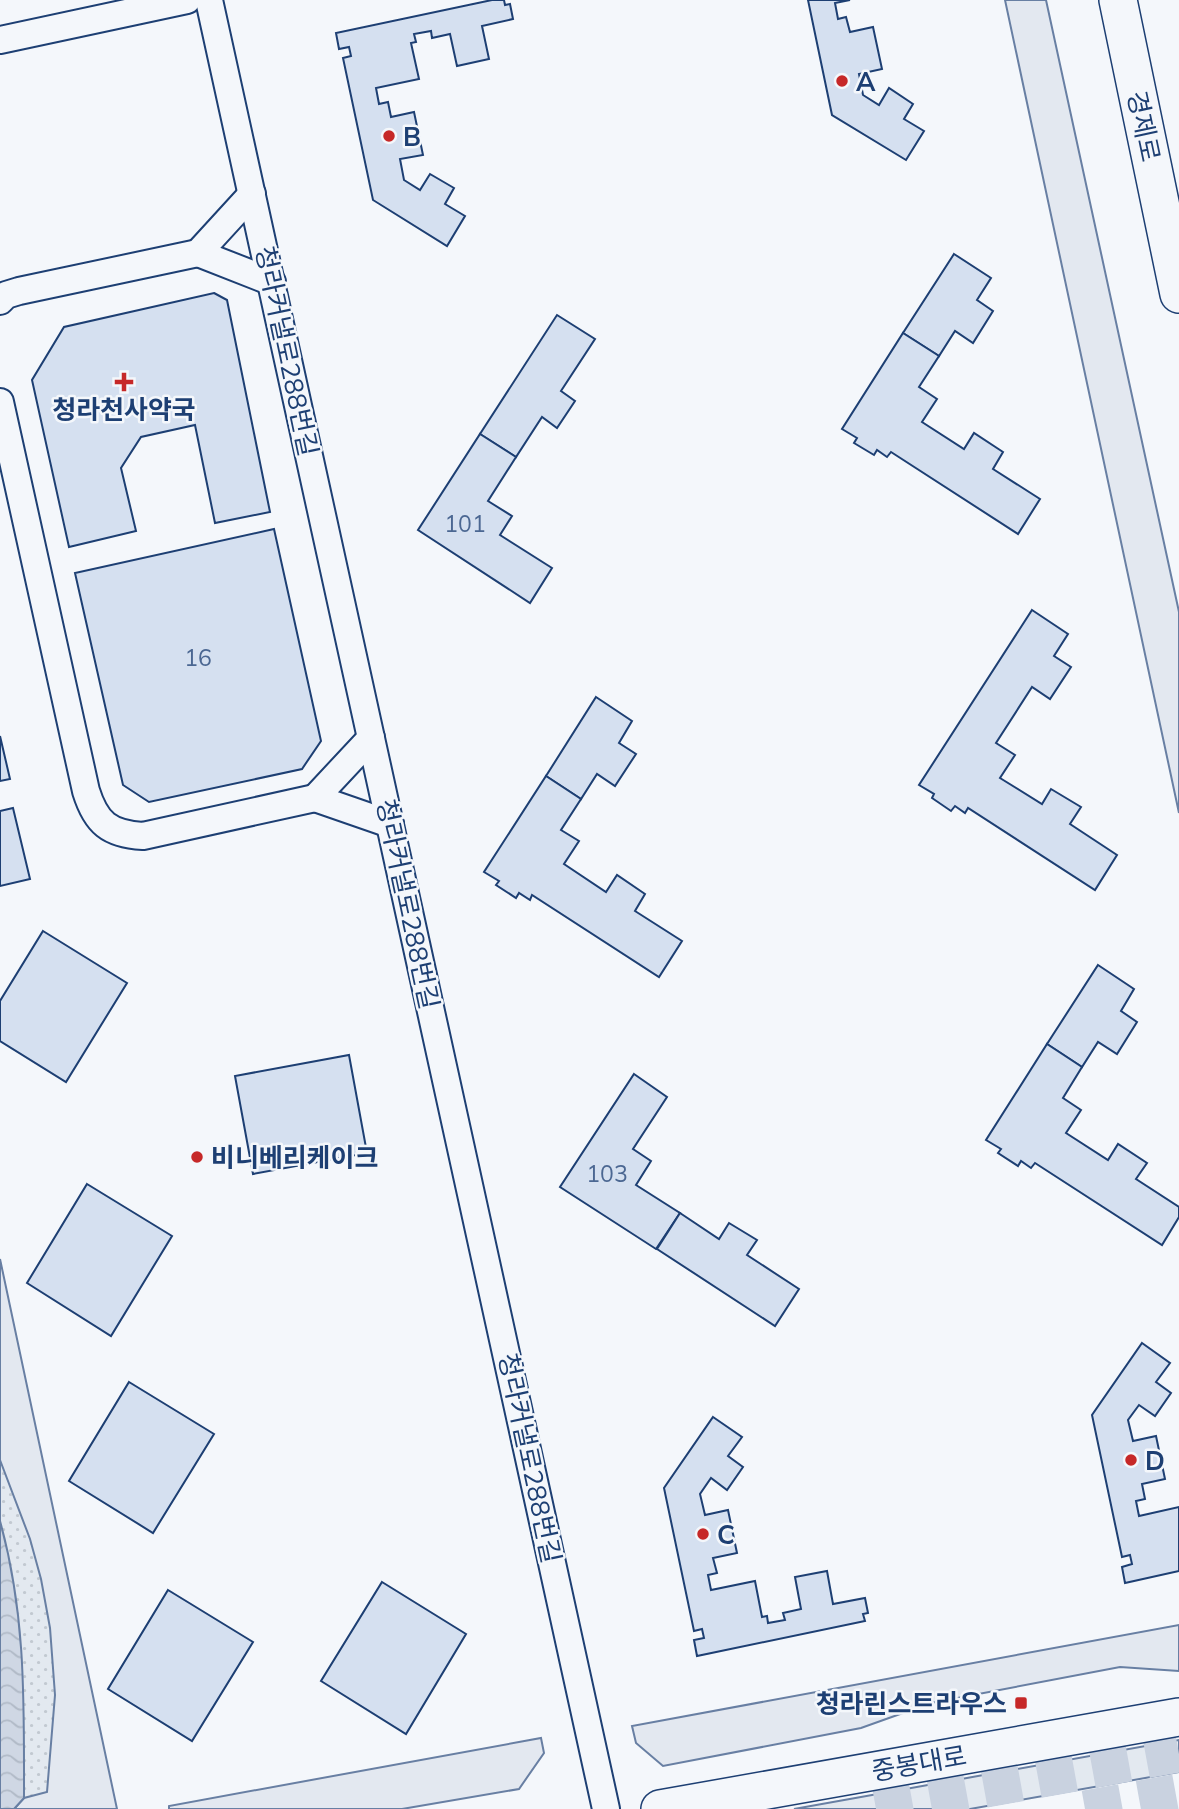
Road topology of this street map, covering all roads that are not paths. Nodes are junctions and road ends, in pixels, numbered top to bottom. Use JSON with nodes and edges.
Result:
{"nodes":[{"id":1,"x":187,"y":0,"type":"edge"},
{"id":2,"x":209,"y":0,"type":"edge"},
{"id":3,"x":1118,"y":0,"type":"edge"},
{"id":4,"x":0,"y":40,"type":"edge"},
{"id":5,"x":252,"y":194,"type":"junction"},
{"id":6,"x":198,"y":253,"type":"junction"},
{"id":7,"x":271,"y":282,"type":"junction"},
{"id":8,"x":1179,"y":294,"type":"edge"},
{"id":9,"x":0,"y":301,"type":"edge"},
{"id":10,"x":0,"y":402,"type":"edge"},
{"id":11,"x":371,"y":738,"type":"junction"},
{"id":12,"x":314,"y":798,"type":"junction"},
{"id":13,"x":390,"y":824,"type":"junction"},
{"id":14,"x":1176,"y":1718,"type":"edge"},
{"id":15,"x":606,"y":1809,"type":"edge"},
{"id":16,"x":660,"y":1809,"type":"edge"}],
"edges":[{"from":1,"to":4,"type":"street"},
{"from":2,"to":5,"type":"street","name":"청라커낼로288번길"},
{"from":3,"to":8,"type":"main road","name":"경제로"},
{"from":5,"to":6,"type":"street"},
{"from":5,"to":7,"type":"street","name":"청라커낼로288번길"},
{"from":6,"to":7,"type":"street"},
{"from":6,"to":9,"type":"street"},
{"from":7,"to":11,"type":"street","name":"청라커낼로288번길"},
{"from":10,"to":12,"type":"street"},
{"from":11,"to":12,"type":"street"},
{"from":11,"to":13,"type":"street","name":"청라커낼로288번길"},
{"from":12,"to":13,"type":"street"},
{"from":13,"to":15,"type":"street","name":"청라커낼로288번길"},
{"from":14,"to":16,"type":"main road","name":"중봉대로"}]}
